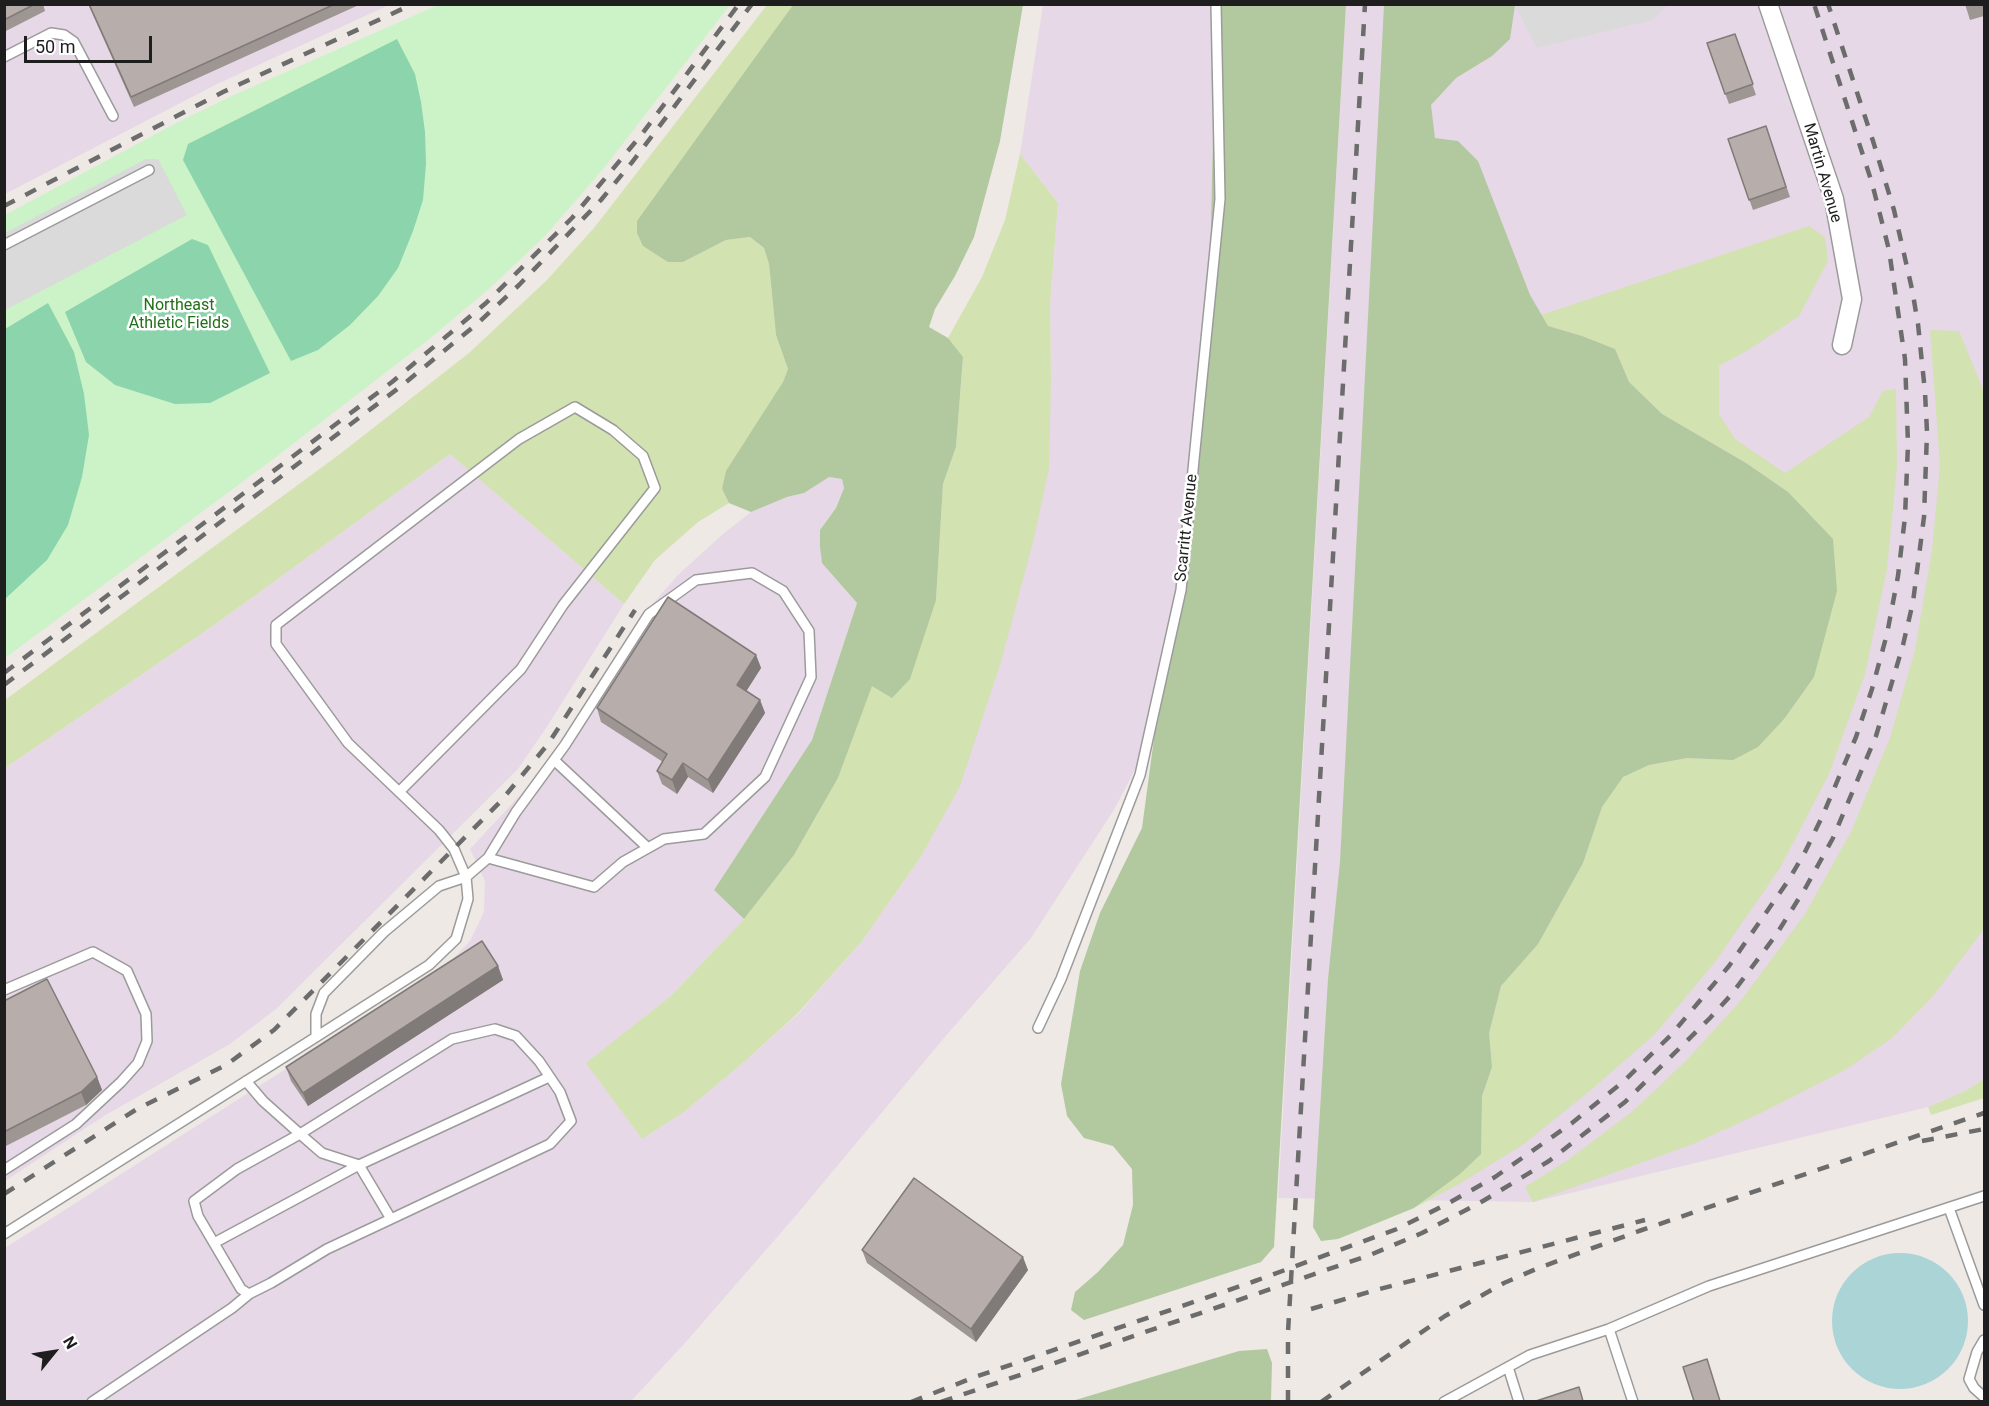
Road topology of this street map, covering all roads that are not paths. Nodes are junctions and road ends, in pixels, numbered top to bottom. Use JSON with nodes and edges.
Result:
{"nodes":[{"id":1,"x":1216,"y":4,"type":"edge"},
{"id":2,"x":1768,"y":4,"type":"edge"},
{"id":3,"x":4,"y":57,"type":"edge"},
{"id":4,"x":113,"y":116,"type":"dead end"},
{"id":5,"x":149,"y":170,"type":"dead end"},
{"id":6,"x":4,"y":245,"type":"edge"},
{"id":7,"x":1842,"y":345,"type":"dead end"},
{"id":8,"x":554,"y":760,"type":"junction"},
{"id":9,"x":399,"y":792,"type":"junction"},
{"id":10,"x":648,"y":848,"type":"junction"},
{"id":11,"x":488,"y":858,"type":"junction"},
{"id":12,"x":465,"y":877,"type":"junction"},
{"id":13,"x":4,"y":990,"type":"edge"},
{"id":14,"x":1038,"y":1028,"type":"dead end"},
{"id":15,"x":316,"y":1036,"type":"junction"},
{"id":16,"x":549,"y":1077,"type":"junction"},
{"id":17,"x":246,"y":1081,"type":"junction"},
{"id":18,"x":300,"y":1134,"type":"junction"},
{"id":19,"x":359,"y":1164,"type":"junction"},
{"id":20,"x":4,"y":1170,"type":"edge"},
{"id":21,"x":1984,"y":1197,"type":"edge"},
{"id":22,"x":1949,"y":1208,"type":"junction"},
{"id":23,"x":391,"y":1219,"type":"junction"},
{"id":24,"x":4,"y":1234,"type":"edge"},
{"id":25,"x":214,"y":1243,"type":"junction"},
{"id":26,"x":249,"y":1294,"type":"junction"},
{"id":27,"x":1984,"y":1305,"type":"edge"},
{"id":28,"x":1609,"y":1329,"type":"junction"},
{"id":29,"x":1984,"y":1340,"type":"edge"},
{"id":30,"x":1508,"y":1367,"type":"junction"},
{"id":31,"x":1984,"y":1397,"type":"edge"},
{"id":32,"x":92,"y":1401,"type":"edge"},
{"id":33,"x":1444,"y":1401,"type":"edge"},
{"id":34,"x":1519,"y":1401,"type":"edge"},
{"id":35,"x":1633,"y":1401,"type":"edge"}],
"edges":[{"from":1,"to":14,"type":"lane","name":"Scarritt Avenue"},
{"from":2,"to":7,"type":"street","name":"Martin Avenue"},
{"from":3,"to":4,"type":"lane"},
{"from":5,"to":6,"type":"lane"},
{"from":8,"to":10,"type":"lane"},
{"from":8,"to":10,"type":"lane"},
{"from":8,"to":11,"type":"lane"},
{"from":9,"to":9,"type":"lane"},
{"from":9,"to":12,"type":"lane"},
{"from":10,"to":11,"type":"lane"},
{"from":11,"to":12,"type":"lane"},
{"from":12,"to":15,"type":"lane"},
{"from":12,"to":15,"type":"lane"},
{"from":13,"to":20,"type":"lane"},
{"from":15,"to":17,"type":"lane"},
{"from":16,"to":18,"type":"lane"},
{"from":16,"to":19,"type":"lane"},
{"from":16,"to":23,"type":"lane"},
{"from":17,"to":18,"type":"lane"},
{"from":17,"to":24,"type":"lane"},
{"from":18,"to":19,"type":"lane"},
{"from":18,"to":25,"type":"lane"},
{"from":19,"to":23,"type":"lane"},
{"from":19,"to":25,"type":"lane"},
{"from":21,"to":22,"type":"lane"},
{"from":22,"to":27,"type":"lane"},
{"from":22,"to":28,"type":"lane"},
{"from":23,"to":26,"type":"lane"},
{"from":25,"to":26,"type":"lane"},
{"from":26,"to":32,"type":"lane"},
{"from":28,"to":30,"type":"lane"},
{"from":28,"to":35,"type":"lane"},
{"from":29,"to":31,"type":"lane"},
{"from":30,"to":33,"type":"lane"},
{"from":30,"to":34,"type":"lane"}]}
